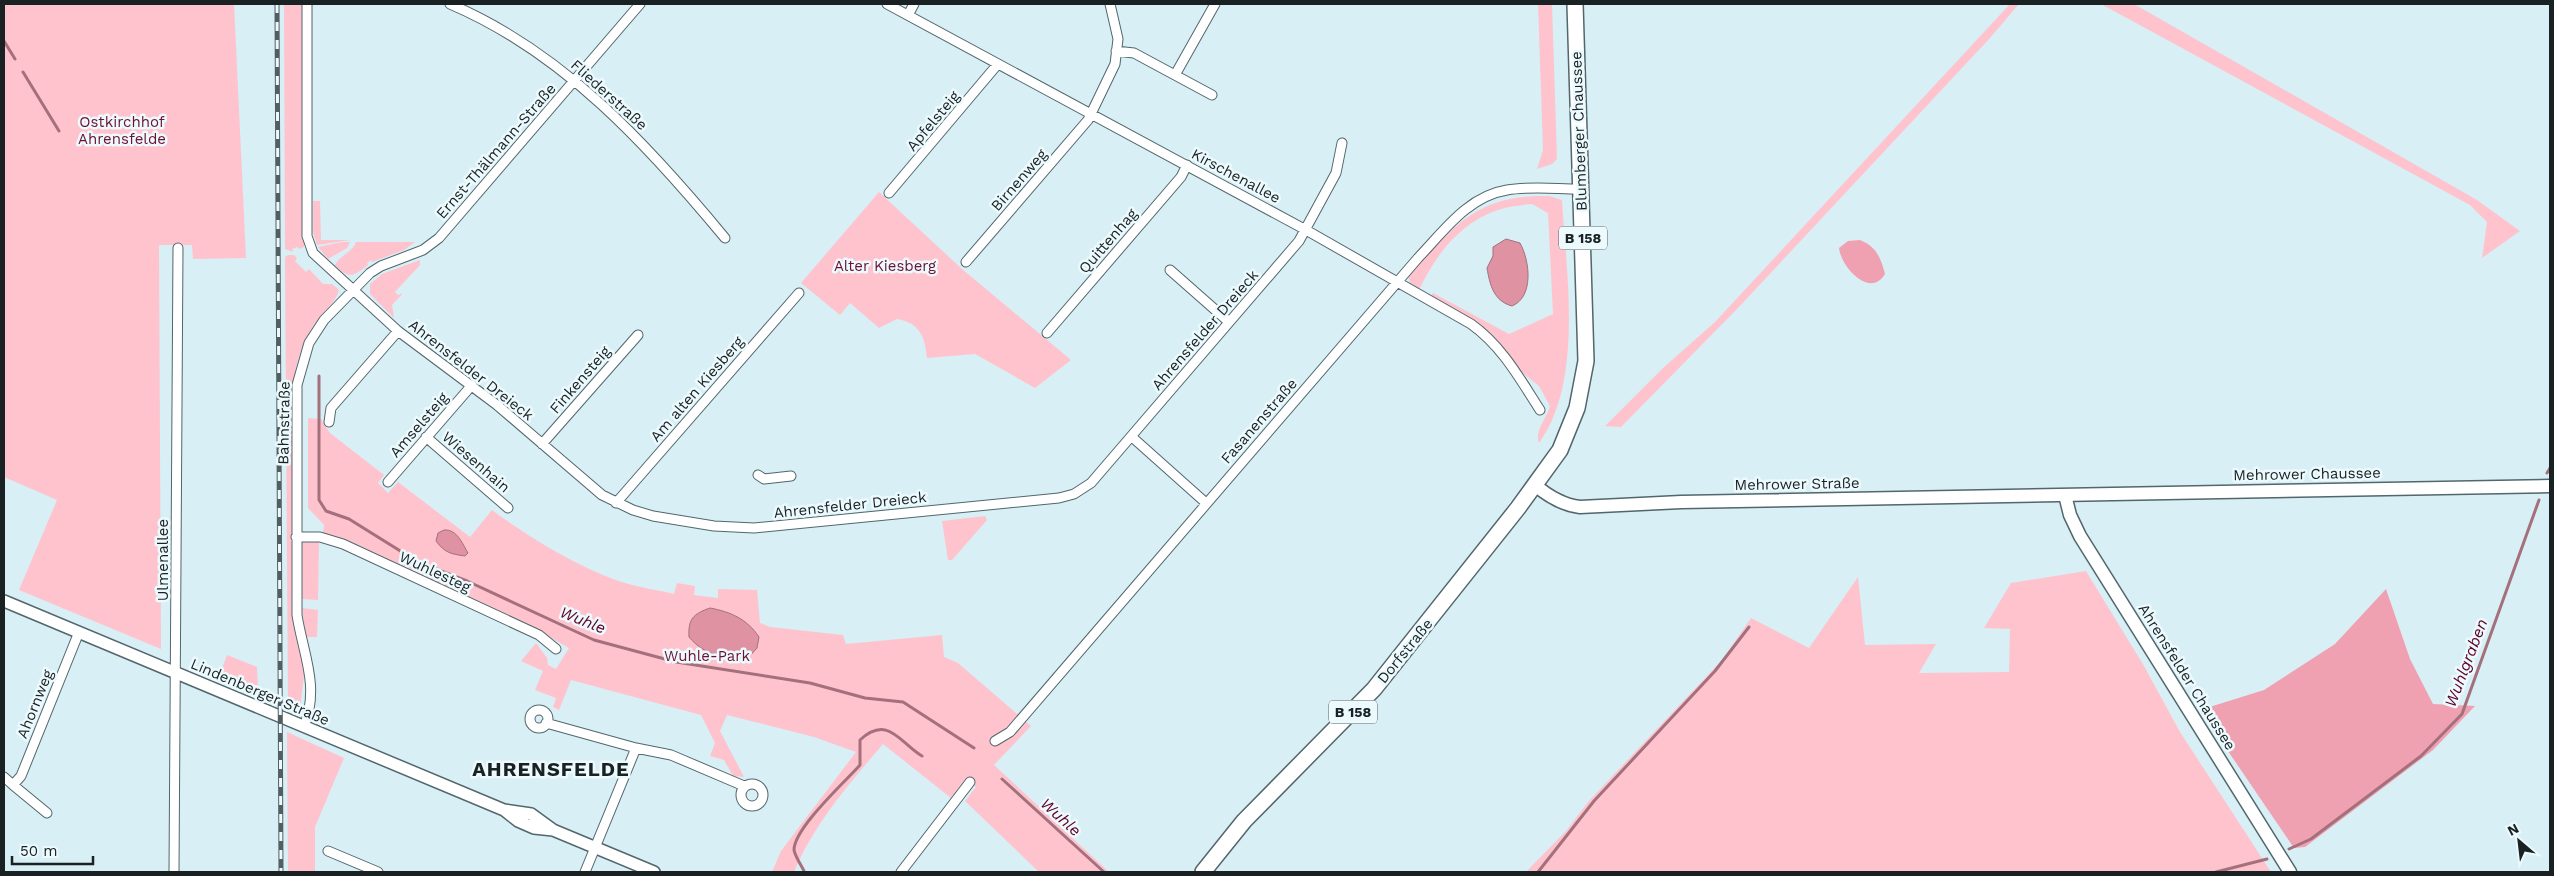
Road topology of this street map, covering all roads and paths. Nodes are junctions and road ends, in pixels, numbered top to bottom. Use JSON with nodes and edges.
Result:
{"nodes":[{"id":1,"x":307,"y":4,"type":"edge"},
{"id":2,"x":450,"y":4,"type":"edge"},
{"id":3,"x":640,"y":4,"type":"edge"},
{"id":4,"x":887,"y":4,"type":"edge"},
{"id":5,"x":914,"y":4,"type":"edge"},
{"id":6,"x":1110,"y":4,"type":"edge"},
{"id":7,"x":1215,"y":4,"type":"edge"},
{"id":8,"x":1575,"y":4,"type":"edge"},
{"id":9,"x":908,"y":15,"type":"junction"},
{"id":10,"x":1116,"y":51,"type":"junction"},
{"id":11,"x":996,"y":64,"type":"junction"},
{"id":12,"x":1175,"y":75,"type":"junction"},
{"id":13,"x":574,"y":80,"type":"junction"},
{"id":14,"x":1212,"y":96,"type":"dead end"},
{"id":15,"x":1091,"y":113,"type":"junction"},
{"id":16,"x":1342,"y":143,"type":"dead end"},
{"id":17,"x":1187,"y":165,"type":"junction"},
{"id":18,"x":1580,"y":189,"type":"junction"},
{"id":19,"x":890,"y":193,"type":"dead end"},
{"id":20,"x":1306,"y":230,"type":"junction"},
{"id":21,"x":725,"y":238,"type":"dead end"},
{"id":22,"x":178,"y":248,"type":"dead end"},
{"id":23,"x":966,"y":262,"type":"dead end"},
{"id":24,"x":1170,"y":270,"type":"dead end"},
{"id":25,"x":1397,"y":282,"type":"junction"},
{"id":26,"x":353,"y":290,"type":"junction"},
{"id":27,"x":799,"y":293,"type":"dead end"},
{"id":28,"x":1229,"y":322,"type":"junction"},
{"id":29,"x":398,"y":331,"type":"junction"},
{"id":30,"x":1047,"y":333,"type":"dead end"},
{"id":31,"x":638,"y":334,"type":"dead end"},
{"id":32,"x":472,"y":385,"type":"junction"},
{"id":33,"x":1540,"y":410,"type":"dead end"},
{"id":34,"x":329,"y":422,"type":"dead end"},
{"id":35,"x":426,"y":437,"type":"junction"},
{"id":36,"x":1132,"y":437,"type":"junction"},
{"id":37,"x":542,"y":444,"type":"junction"},
{"id":38,"x":758,"y":475,"type":"dead end"},
{"id":39,"x":792,"y":476,"type":"dead end"},
{"id":40,"x":388,"y":482,"type":"dead end"},
{"id":41,"x":1535,"y":485,"type":"junction"},
{"id":42,"x":2550,"y":486,"type":"edge"},
{"id":43,"x":2065,"y":495,"type":"junction"},
{"id":44,"x":616,"y":503,"type":"junction"},
{"id":45,"x":1206,"y":503,"type":"junction"},
{"id":46,"x":508,"y":508,"type":"dead end"},
{"id":47,"x":296,"y":537,"type":"junction"},
{"id":48,"x":4,"y":601,"type":"edge"},
{"id":49,"x":79,"y":632,"type":"junction"},
{"id":50,"x":556,"y":649,"type":"dead end"},
{"id":51,"x":176,"y":673,"type":"junction"},
{"id":52,"x":546,"y":723,"type":"dead end"},
{"id":53,"x":304,"y":727,"type":"junction"},
{"id":54,"x":995,"y":740,"type":"dead end"},
{"id":55,"x":636,"y":748,"type":"junction"},
{"id":56,"x":4,"y":777,"type":"edge"},
{"id":57,"x":970,"y":782,"type":"dead end"},
{"id":58,"x":13,"y":785,"type":"junction"},
{"id":59,"x":744,"y":786,"type":"dead end"},
{"id":60,"x":47,"y":813,"type":"dead end"},
{"id":61,"x":595,"y":848,"type":"junction"},
{"id":62,"x":328,"y":852,"type":"dead end"},
{"id":63,"x":374,"y":871,"type":"edge"},
{"id":64,"x":174,"y":872,"type":"edge"},
{"id":65,"x":584,"y":872,"type":"edge"},
{"id":66,"x":654,"y":872,"type":"edge"},
{"id":67,"x":901,"y":872,"type":"edge"},
{"id":68,"x":1203,"y":872,"type":"edge"},
{"id":69,"x":2290,"y":872,"type":"edge"}],
"edges":[{"from":1,"to":26,"type":"street"},
{"from":2,"to":13,"type":"street","name":"Fliederstraße"},
{"from":3,"to":13,"type":"street","name":"Ernst-Thälmann-Straße"},
{"from":4,"to":9,"type":"street","name":"Kirschenallee"},
{"from":5,"to":9,"type":"street"},
{"from":6,"to":10,"type":"street","name":"Birnenweg"},
{"from":7,"to":12,"type":"street"},
{"from":8,"to":18,"type":"main road","name":"Blumberger Chaussee","number":"B 158"},
{"from":9,"to":11,"type":"street","name":"Kirschenallee"},
{"from":10,"to":12,"type":"street"},
{"from":10,"to":15,"type":"street","name":"Birnenweg"},
{"from":11,"to":15,"type":"street","name":"Kirschenallee"},
{"from":11,"to":19,"type":"street","name":"Apfelsteig"},
{"from":12,"to":14,"type":"street"},
{"from":13,"to":21,"type":"street","name":"Fliederstraße"},
{"from":13,"to":26,"type":"street","name":"Ernst-Thälmann-Straße"},
{"from":15,"to":17,"type":"street","name":"Kirschenallee"},
{"from":15,"to":23,"type":"street","name":"Birnenweg"},
{"from":16,"to":20,"type":"street","name":"Ahrensfelder Dreieck"},
{"from":17,"to":20,"type":"street","name":"Kirschenallee"},
{"from":17,"to":30,"type":"street","name":"Quittenhag"},
{"from":18,"to":25,"type":"street","name":"Fasanenstraße"},
{"from":18,"to":41,"type":"main road","name":"Blumberger Chaussee","number":"B 158"},
{"from":20,"to":25,"type":"street","name":"Kirschenallee"},
{"from":20,"to":28,"type":"street","name":"Ahrensfelder Dreieck"},
{"from":22,"to":51,"type":"street","name":"Ulmenallee"},
{"from":24,"to":28,"type":"street"},
{"from":25,"to":33,"type":"street","name":"Kirschenallee"},
{"from":25,"to":45,"type":"street","name":"Fasanenstraße"},
{"from":26,"to":29,"type":"street","name":"Ahrensfelder Dreieck"},
{"from":26,"to":47,"type":"street","name":"Bahnstraße"},
{"from":27,"to":44,"type":"street","name":"Am alten Kiesberg"},
{"from":28,"to":36,"type":"street","name":"Ahrensfelder Dreieck"},
{"from":29,"to":32,"type":"street","name":"Ahrensfelder Dreieck"},
{"from":29,"to":34,"type":"street"},
{"from":31,"to":37,"type":"street","name":"Finkensteig"},
{"from":32,"to":35,"type":"street","name":"Amselsteig"},
{"from":32,"to":37,"type":"street","name":"Ahrensfelder Dreieck"},
{"from":35,"to":40,"type":"street","name":"Amselsteig"},
{"from":35,"to":46,"type":"street","name":"Wiesenhain"},
{"from":36,"to":44,"type":"street","name":"Ahrensfelder Dreieck"},
{"from":36,"to":45,"type":"street"},
{"from":37,"to":44,"type":"street","name":"Ahrensfelder Dreieck"},
{"from":38,"to":39,"type":"street"},
{"from":41,"to":43,"type":"main road","name":"Mehrower Straße"},
{"from":41,"to":68,"type":"main road","name":"Dorfstraße","number":"B 158"},
{"from":42,"to":43,"type":"main road","name":"Mehrower Chaussee"},
{"from":43,"to":69,"type":"main road","name":"Ahrensfelder Chaussee"},
{"from":45,"to":54,"type":"street","name":"Fasanenstraße"},
{"from":47,"to":50,"type":"street","name":"Wuhlesteg"},
{"from":47,"to":53,"type":"street","name":"Bahnstraße"},
{"from":48,"to":49,"type":"street","name":"Lindenberger Straße"},
{"from":49,"to":51,"type":"street","name":"Lindenberger Straße"},
{"from":49,"to":58,"type":"street","name":"Ahornweg"},
{"from":51,"to":53,"type":"street","name":"Lindenberger Straße"},
{"from":51,"to":64,"type":"street","name":"Ulmenallee"},
{"from":52,"to":55,"type":"street"},
{"from":53,"to":61,"type":"street","name":"Lindenberger Straße"},
{"from":55,"to":59,"type":"street"},
{"from":55,"to":61,"type":"street"},
{"from":56,"to":58,"type":"street"},
{"from":57,"to":67,"type":"street"},
{"from":58,"to":60,"type":"street"},
{"from":61,"to":65,"type":"street"},
{"from":61,"to":66,"type":"street","name":"Lindenberger Straße"},
{"from":62,"to":63,"type":"street"}]}
